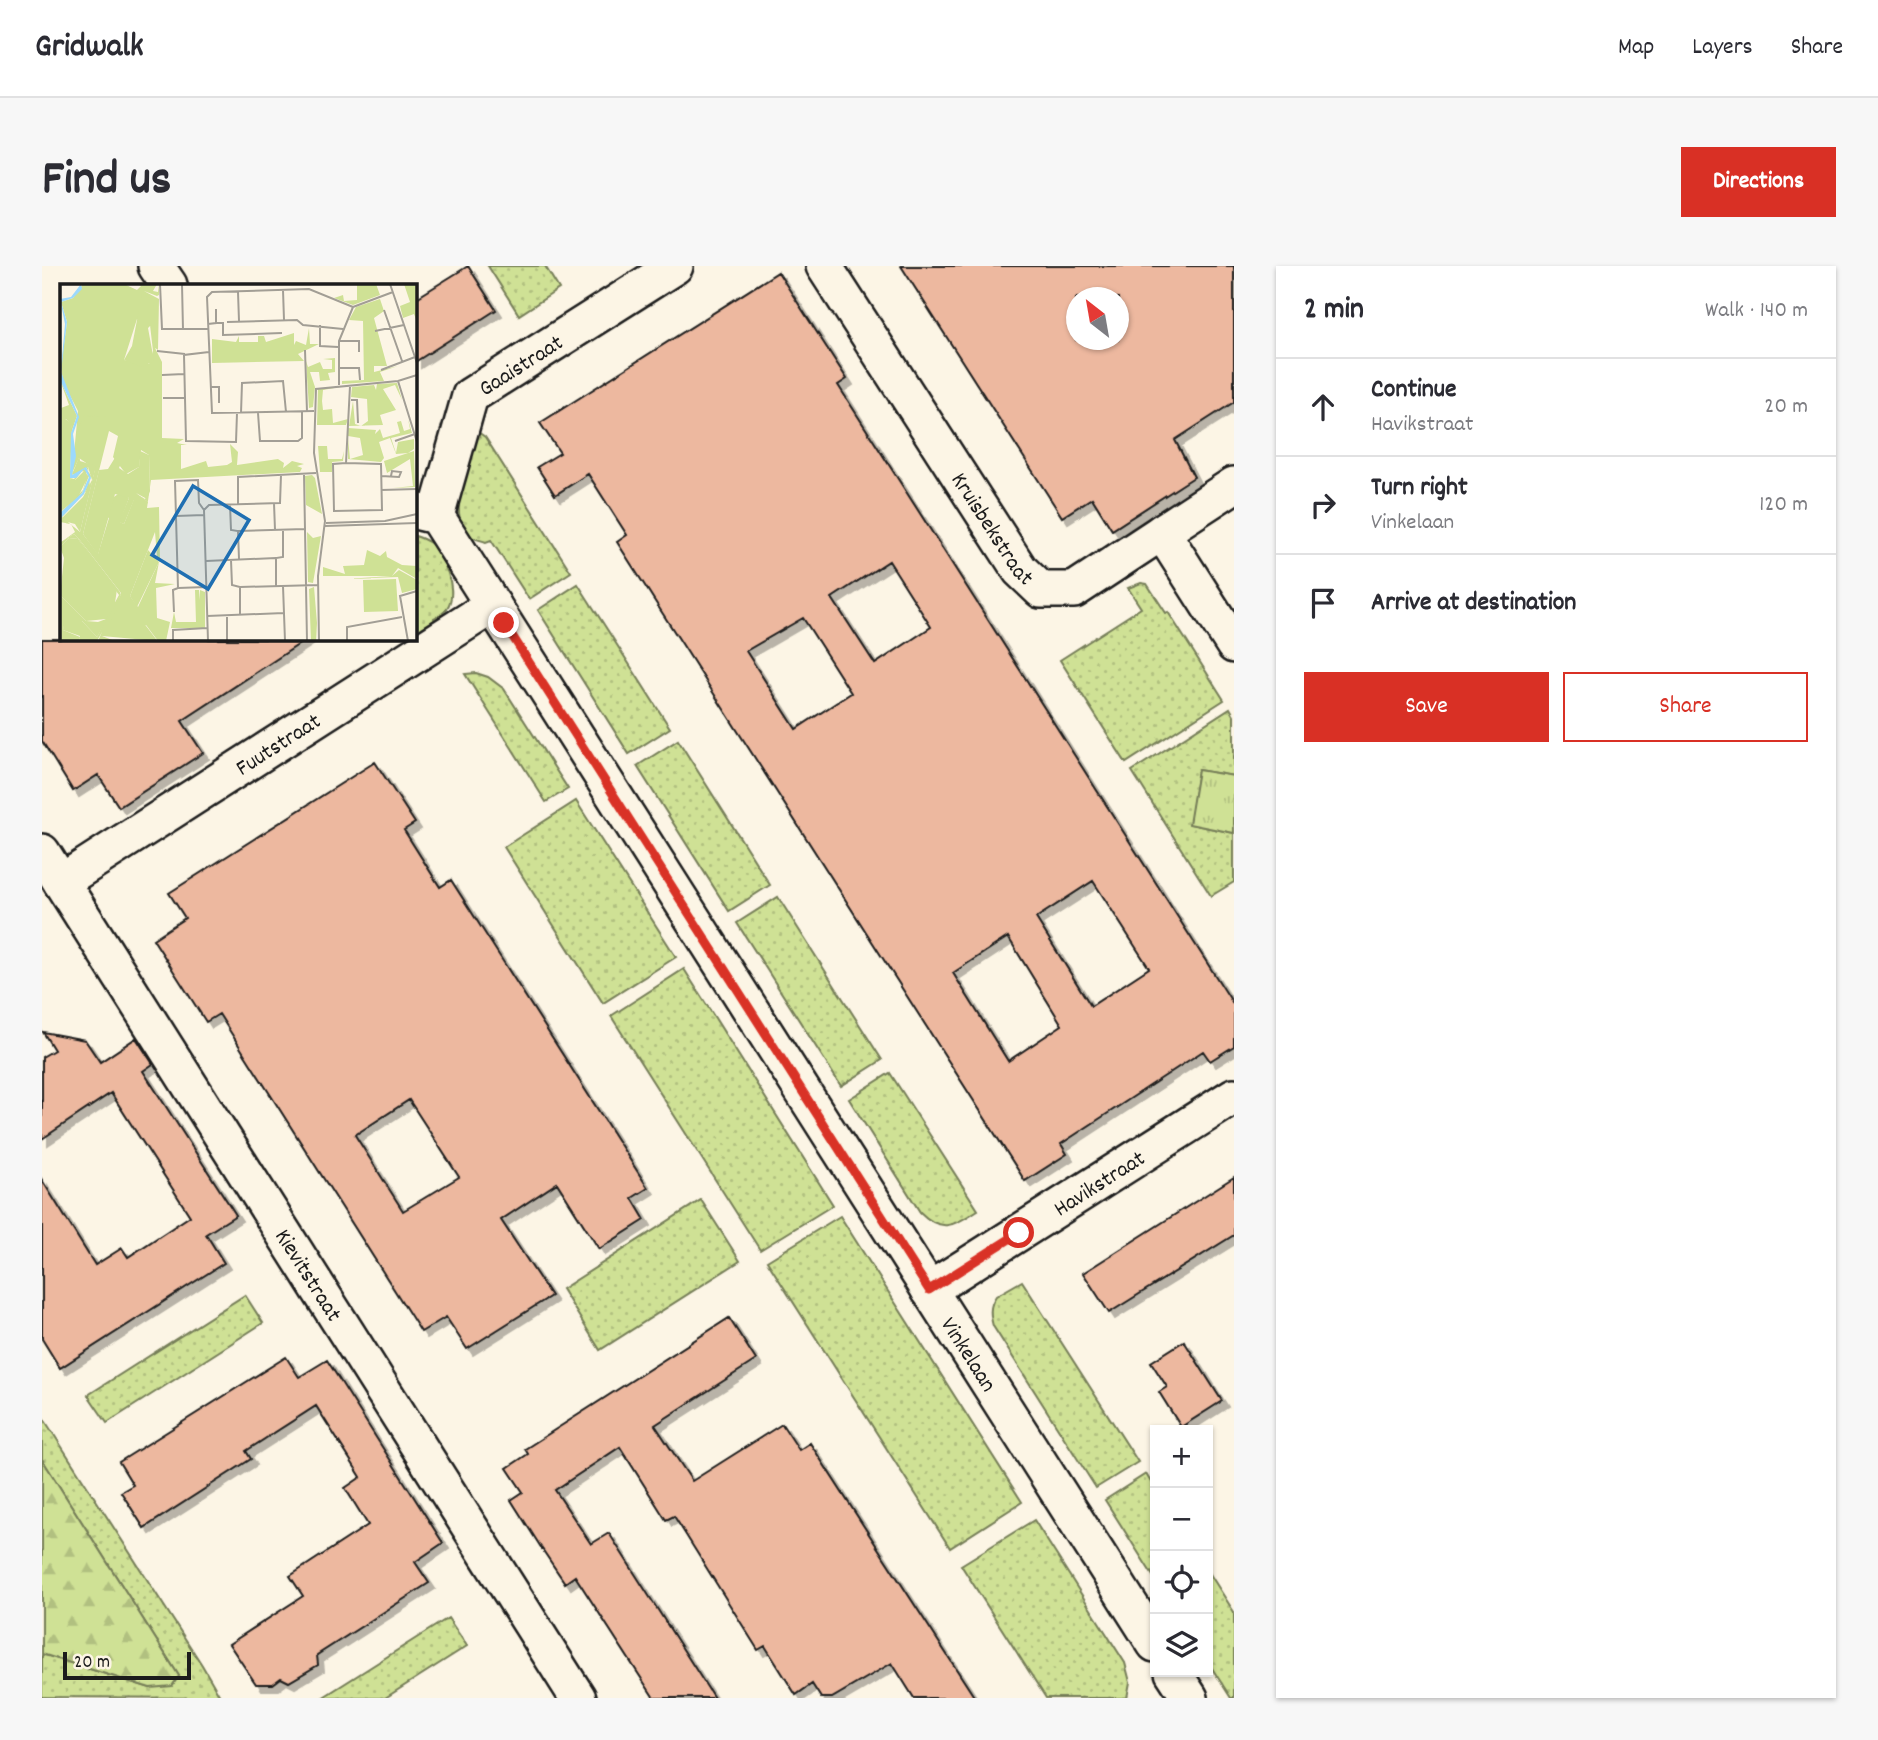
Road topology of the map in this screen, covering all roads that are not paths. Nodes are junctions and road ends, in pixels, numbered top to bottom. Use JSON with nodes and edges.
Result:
{"nodes":[{"id":1,"x":156,"y":266,"type":"edge"},
{"id":2,"x":675,"y":266,"type":"edge"},
{"id":3,"x":824,"y":266,"type":"edge"},
{"id":4,"x":168,"y":284,"type":"edge"},
{"id":5,"x":1234,"y":485,"type":"edge"},
{"id":6,"x":425,"y":513,"type":"edge"},
{"id":7,"x":1162,"y":532,"type":"junction"},
{"id":8,"x":493,"y":605,"type":"junction"},
{"id":9,"x":1234,"y":645,"type":"edge"},
{"id":10,"x":42,"y":852,"type":"edge"},
{"id":11,"x":61,"y":882,"type":"junction"},
{"id":12,"x":1234,"y":1096,"type":"edge"},
{"id":13,"x":929,"y":1290,"type":"junction"},
{"id":14,"x":1150,"y":1636,"type":"edge"},
{"id":15,"x":1176,"y":1677,"type":"edge"},
{"id":16,"x":578,"y":1698,"type":"edge"},
{"id":17,"x":1189,"y":1698,"type":"edge"}],
"edges":[{"from":1,"to":4,"type":"street"},
{"from":2,"to":6,"type":"street","name":"Gaaistraat"},
{"from":3,"to":7,"type":"street","name":"Kruisbekstraat"},
{"from":5,"to":7,"type":"street","name":"Kruisbekstraat"},
{"from":6,"to":8,"type":"street","name":"Vinkelaan"},
{"from":7,"to":9,"type":"street"},
{"from":8,"to":11,"type":"street","name":"Fuutstraat"},
{"from":8,"to":13,"type":"street","name":"Vinkelaan"},
{"from":10,"to":11,"type":"street","name":"Kievitstraat"},
{"from":11,"to":16,"type":"street","name":"Kievitstraat"},
{"from":12,"to":13,"type":"street","name":"Havikstraat"},
{"from":13,"to":14,"type":"street","name":"Vinkelaan"},
{"from":15,"to":17,"type":"street"}]}
